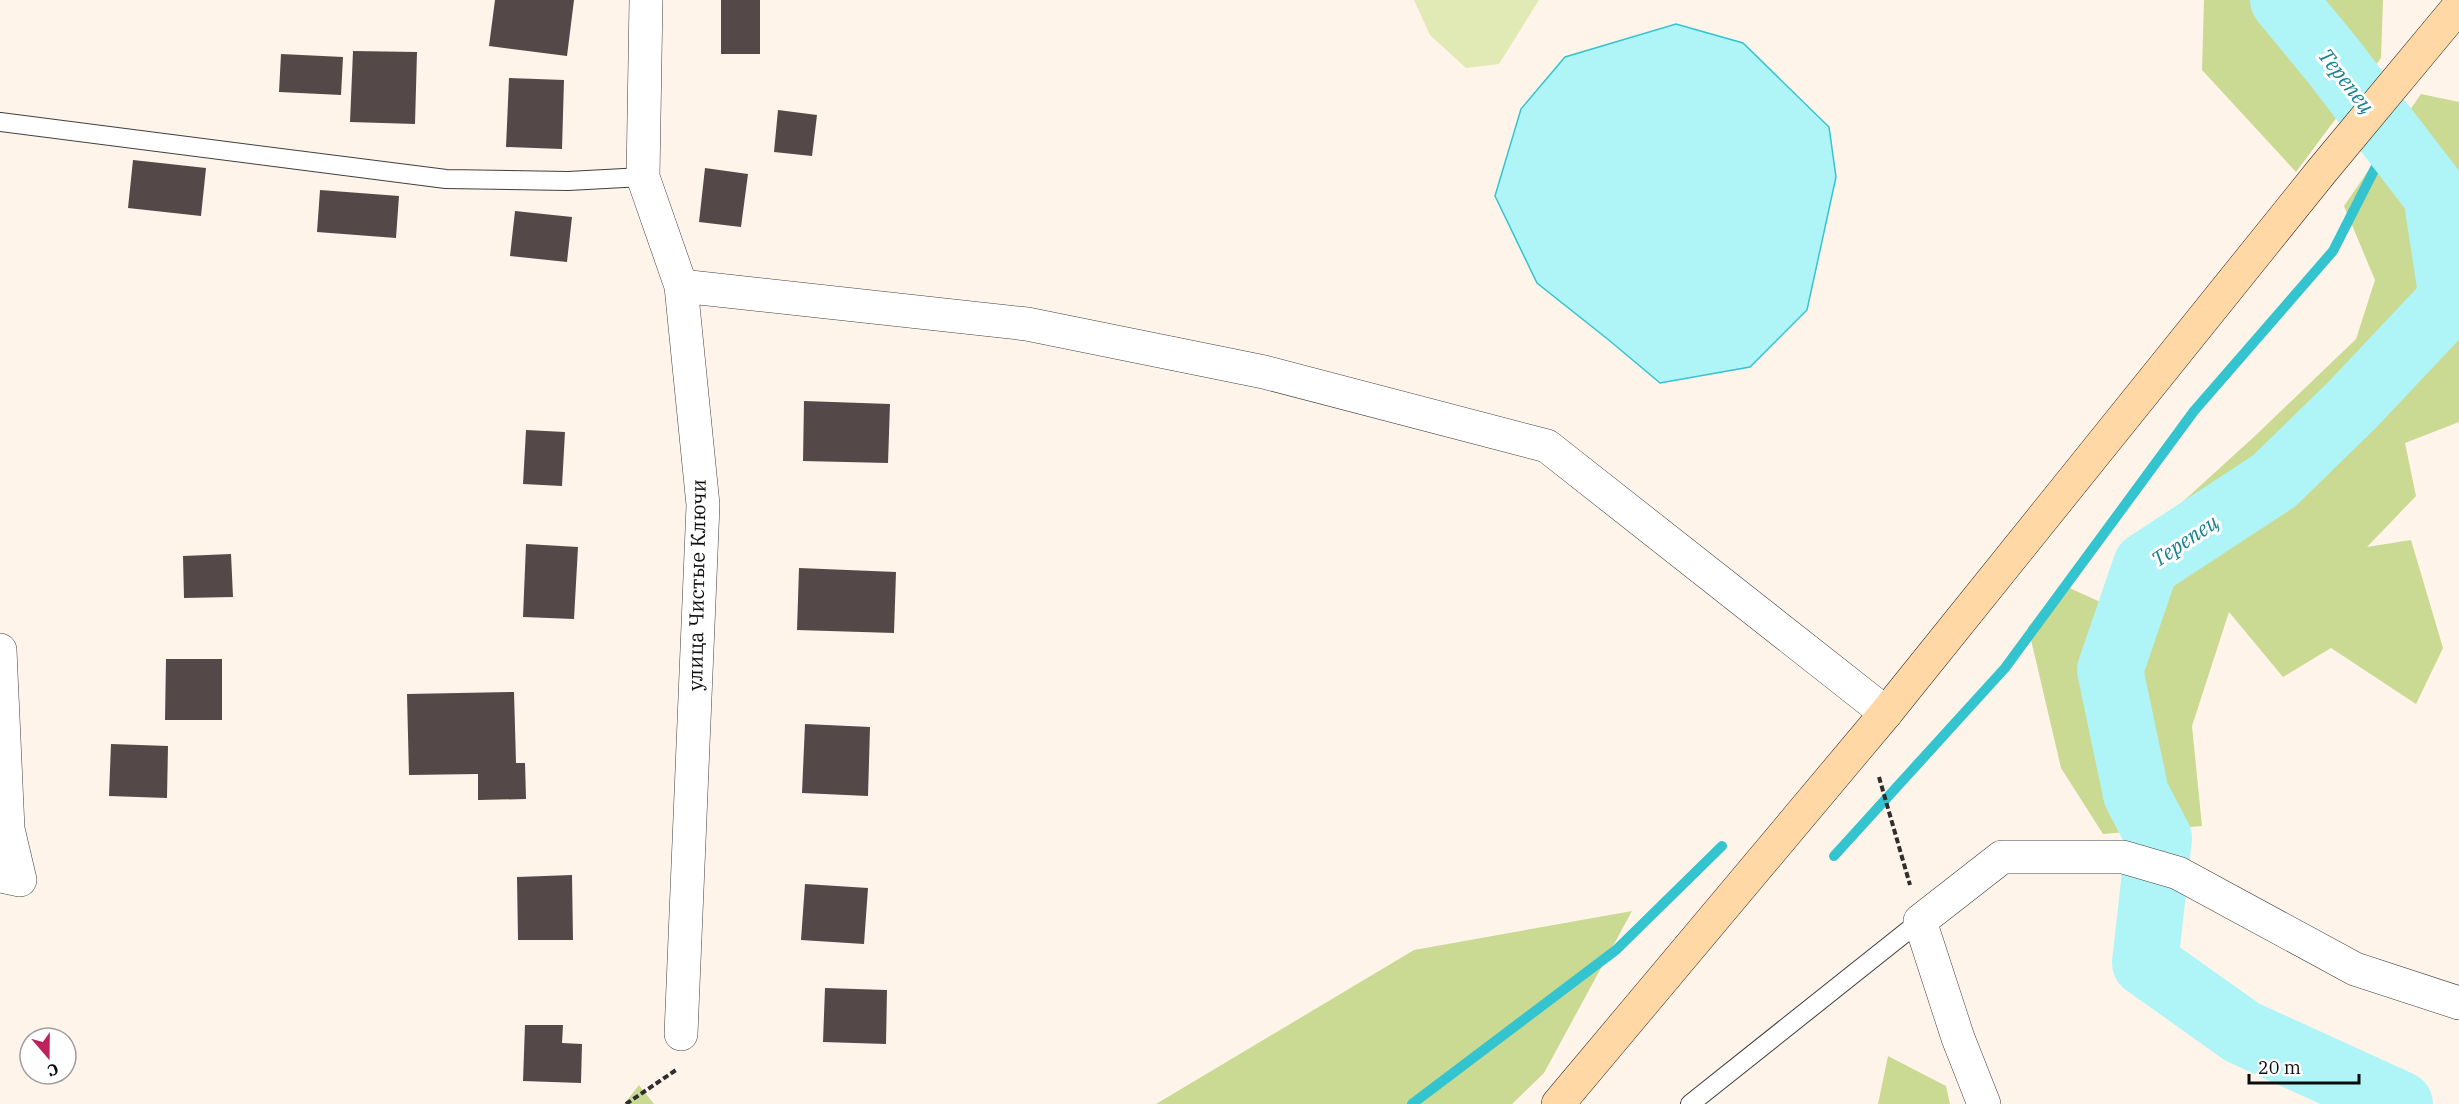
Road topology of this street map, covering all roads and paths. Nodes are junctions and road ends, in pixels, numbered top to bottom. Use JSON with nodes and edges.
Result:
{"nodes":[{"id":1,"x":646,"y":0,"type":"edge"},
{"id":2,"x":2459,"y":6,"type":"edge"},
{"id":3,"x":0,"y":122,"type":"edge"},
{"id":4,"x":643,"y":177,"type":"junction"},
{"id":5,"x":681,"y":286,"type":"junction"},
{"id":6,"x":0,"y":650,"type":"edge"},
{"id":7,"x":1886,"y":713,"type":"junction"},
{"id":8,"x":1864,"y":740,"type":"junction"},
{"id":9,"x":10,"y":878,"type":"edge"},
{"id":10,"x":1920,"y":921,"type":"junction"},
{"id":11,"x":2459,"y":1003,"type":"edge"},
{"id":12,"x":681,"y":1034,"type":"dead end"},
{"id":13,"x":681,"y":1066,"type":"dead end"},
{"id":14,"x":626,"y":1104,"type":"edge"},
{"id":15,"x":1558,"y":1104,"type":"edge"},
{"id":16,"x":1690,"y":1104,"type":"edge"},
{"id":17,"x":1984,"y":1104,"type":"edge"}],
"edges":[{"from":1,"to":4,"type":"street","name":"улица Чистые Ключи"},
{"from":2,"to":7,"type":"street"},
{"from":3,"to":4,"type":"lane"},
{"from":4,"to":5,"type":"street","name":"улица Чистые Ключи"},
{"from":5,"to":7,"type":"street"},
{"from":5,"to":12,"type":"street","name":"улица Чистые Ключи"},
{"from":6,"to":9,"type":"street"},
{"from":7,"to":8,"type":"street"},
{"from":8,"to":10,"type":"path"},
{"from":8,"to":15,"type":"street"},
{"from":10,"to":11,"type":"street"},
{"from":10,"to":16,"type":"lane"},
{"from":10,"to":17,"type":"street"},
{"from":13,"to":14,"type":"path"}]}
